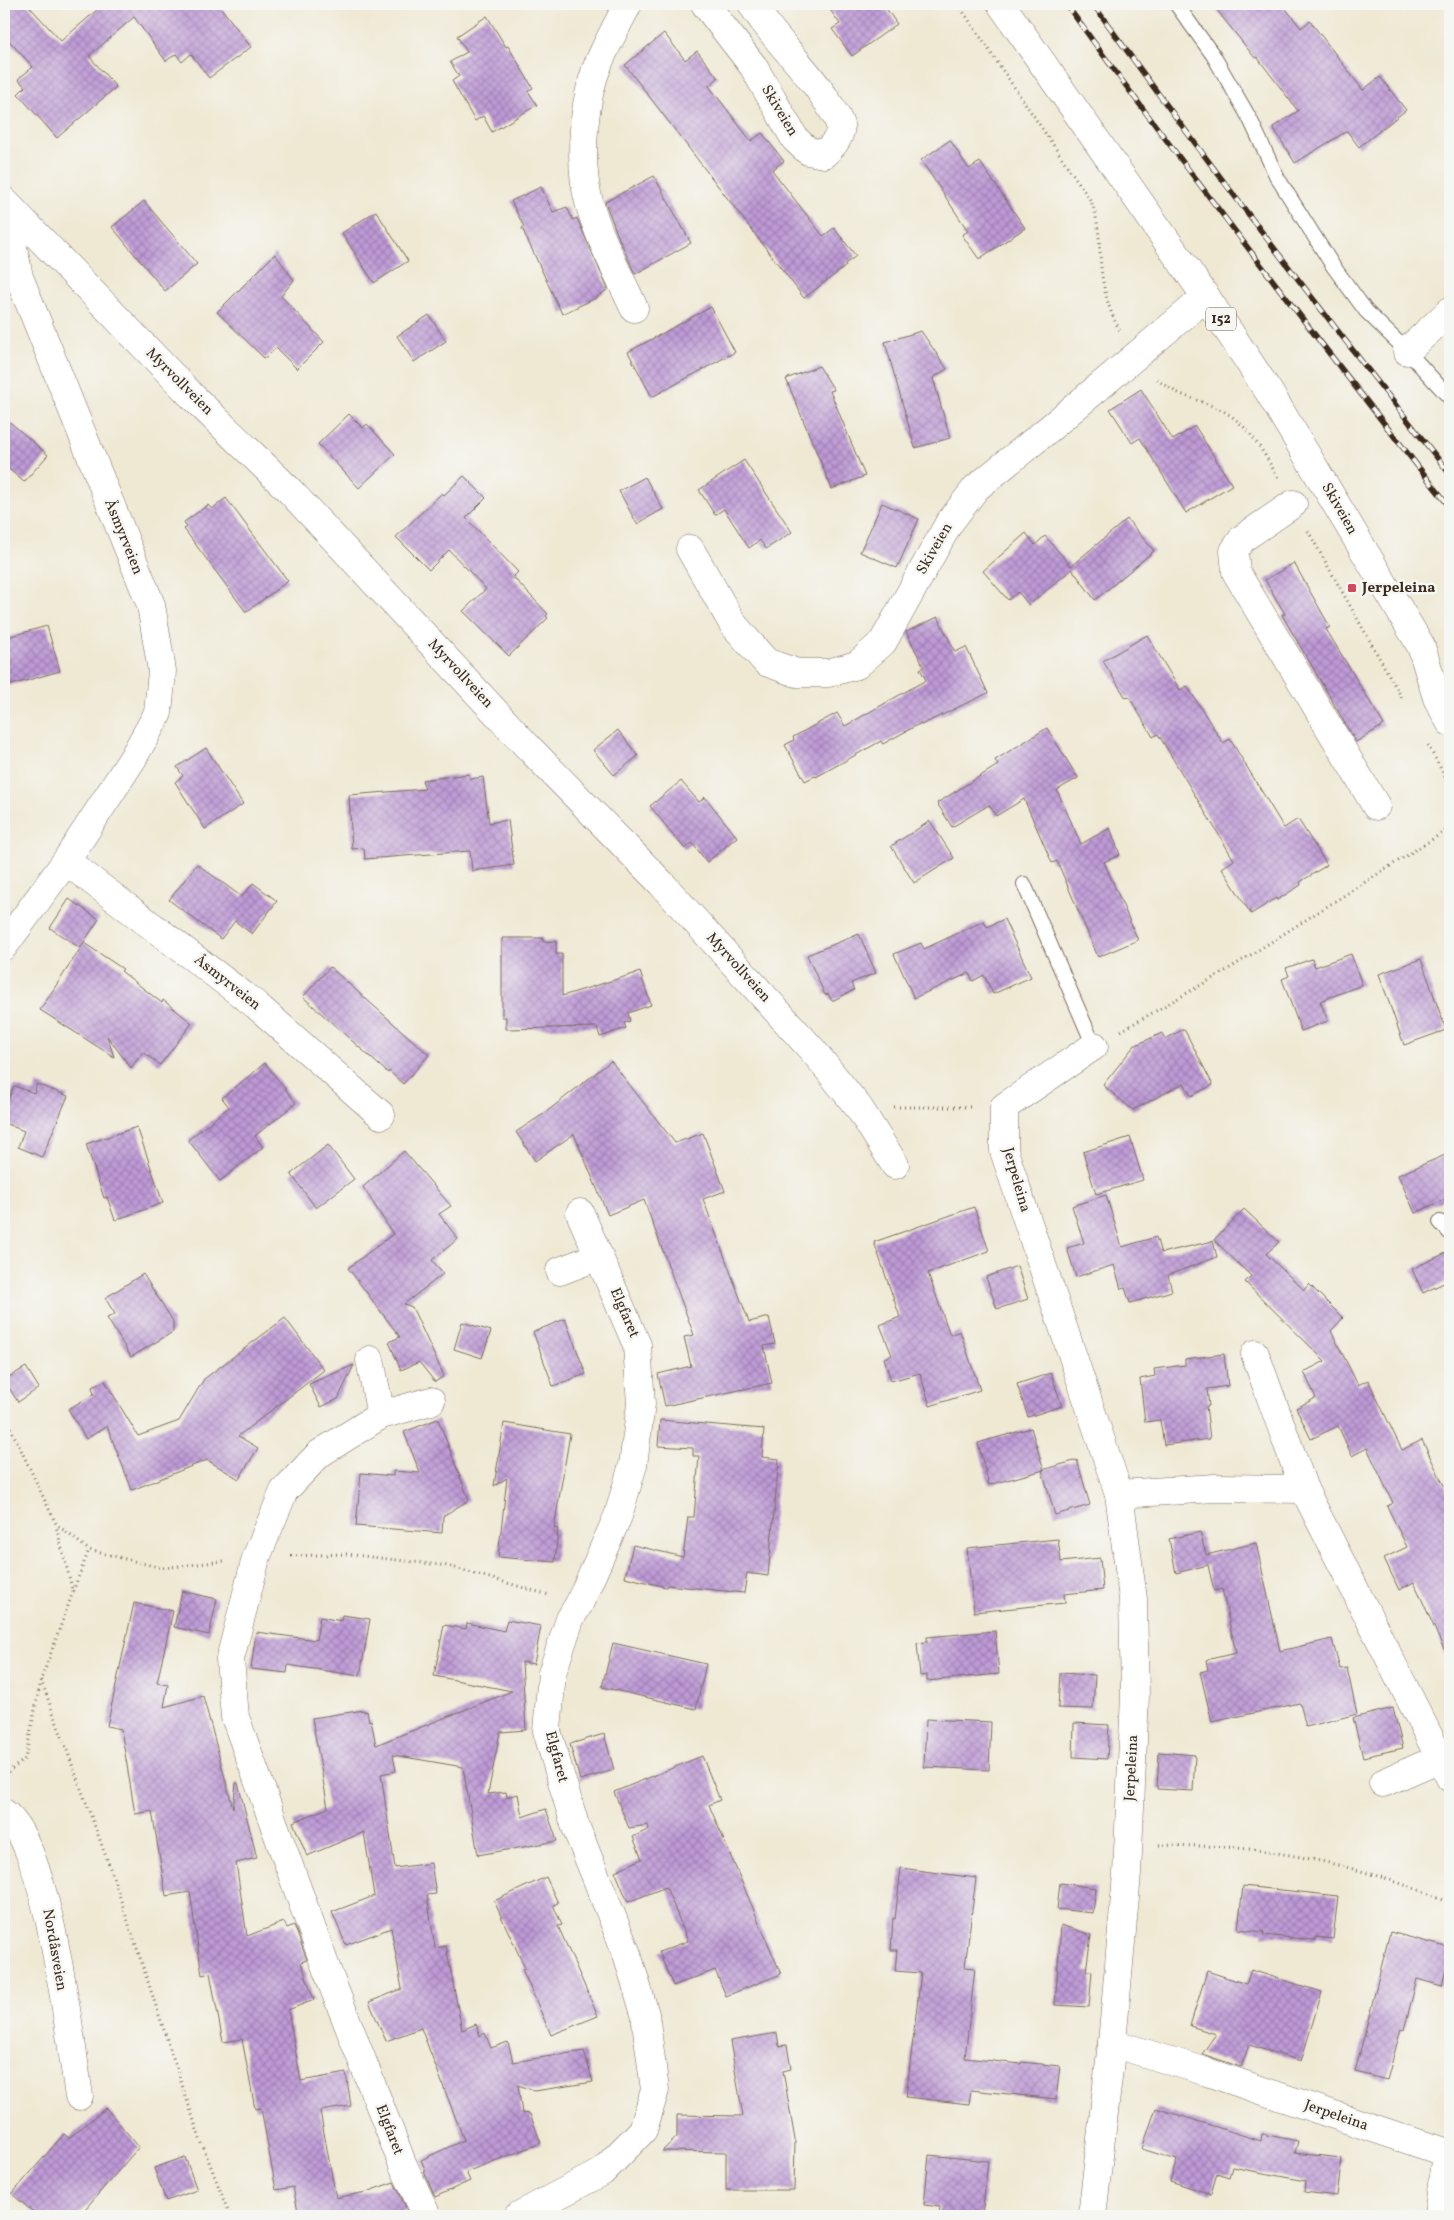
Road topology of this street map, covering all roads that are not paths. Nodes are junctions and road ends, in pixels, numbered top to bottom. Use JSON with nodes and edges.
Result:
{"nodes":[{"id":1,"x":628,"y":4,"type":"edge"},
{"id":2,"x":705,"y":4,"type":"edge"},
{"id":3,"x":752,"y":4,"type":"edge"},
{"id":4,"x":1000,"y":4,"type":"edge"},
{"id":5,"x":1176,"y":4,"type":"edge"},
{"id":6,"x":4,"y":202,"type":"edge"},
{"id":7,"x":1206,"y":297,"type":"junction"},
{"id":8,"x":634,"y":308,"type":"dead end"},
{"id":9,"x":1450,"y":311,"type":"edge"},
{"id":10,"x":1406,"y":351,"type":"junction"},
{"id":11,"x":1450,"y":398,"type":"edge"},
{"id":12,"x":1293,"y":504,"type":"road end"},
{"id":13,"x":690,"y":549,"type":"dead end"},
{"id":14,"x":1421,"y":646,"type":"junction"},
{"id":15,"x":1450,"y":672,"type":"edge"},
{"id":16,"x":1450,"y":722,"type":"edge"},
{"id":17,"x":1376,"y":806,"type":"dead end"},
{"id":18,"x":66,"y":860,"type":"junction"},
{"id":19,"x":1024,"y":884,"type":"dead end"},
{"id":20,"x":4,"y":946,"type":"edge"},
{"id":21,"x":1094,"y":1046,"type":"joint"},
{"id":22,"x":381,"y":1115,"type":"dead end"},
{"id":23,"x":895,"y":1165,"type":"dead end"},
{"id":24,"x":580,"y":1213,"type":"dead end"},
{"id":25,"x":1440,"y":1222,"type":"dead end"},
{"id":26,"x":1450,"y":1233,"type":"edge"},
{"id":27,"x":600,"y":1256,"type":"junction"},
{"id":28,"x":560,"y":1271,"type":"dead end"},
{"id":29,"x":1255,"y":1354,"type":"dead end"},
{"id":30,"x":370,"y":1360,"type":"dead end"},
{"id":31,"x":431,"y":1401,"type":"dead end"},
{"id":32,"x":381,"y":1415,"type":"junction"},
{"id":33,"x":1304,"y":1488,"type":"junction"},
{"id":34,"x":1119,"y":1494,"type":"junction"},
{"id":35,"x":1445,"y":1768,"type":"edge"},
{"id":36,"x":1383,"y":1783,"type":"dead end"},
{"id":37,"x":4,"y":1813,"type":"edge"},
{"id":38,"x":1112,"y":2043,"type":"junction"},
{"id":39,"x":79,"y":2096,"type":"dead end"},
{"id":40,"x":1448,"y":2154,"type":"edge"},
{"id":41,"x":427,"y":2216,"type":"edge"},
{"id":42,"x":518,"y":2216,"type":"edge"},
{"id":43,"x":1092,"y":2216,"type":"edge"},
{"id":44,"x":1438,"y":2216,"type":"edge"}],
"edges":[{"from":1,"to":8,"type":"street"},
{"from":2,"to":3,"type":"street","name":"Skiveien"},
{"from":4,"to":7,"type":"street","name":"Skiveien","number":"152"},
{"from":5,"to":10,"type":"lane"},
{"from":6,"to":18,"type":"street","name":"Åsmyrveien"},
{"from":6,"to":23,"type":"street","name":"Myrvollveien"},
{"from":7,"to":13,"type":"street","name":"Skiveien"},
{"from":7,"to":14,"type":"street","name":"Skiveien","number":"152"},
{"from":9,"to":10,"type":"street"},
{"from":10,"to":11,"type":"lane"},
{"from":12,"to":17,"type":"street"},
{"from":14,"to":15,"type":"street","name":"Skiveien","number":"152"},
{"from":14,"to":16,"type":"street","name":"Skiveien","number":"152"},
{"from":18,"to":20,"type":"street","name":"Åsmyrveien"},
{"from":18,"to":22,"type":"street","name":"Åsmyrveien"},
{"from":19,"to":21,"type":"lane"},
{"from":21,"to":34,"type":"street","name":"Jerpeleina"},
{"from":24,"to":27,"type":"street","name":"Elgfaret"},
{"from":25,"to":26,"type":"lane"},
{"from":27,"to":28,"type":"street"},
{"from":27,"to":42,"type":"street","name":"Elgfaret"},
{"from":29,"to":33,"type":"street"},
{"from":30,"to":32,"type":"street"},
{"from":31,"to":32,"type":"street","name":"Elgfaret"},
{"from":32,"to":41,"type":"street","name":"Elgfaret"},
{"from":33,"to":34,"type":"street"},
{"from":33,"to":35,"type":"street"},
{"from":34,"to":38,"type":"street","name":"Jerpeleina"},
{"from":35,"to":36,"type":"street"},
{"from":37,"to":39,"type":"street","name":"Nordåsveien"},
{"from":38,"to":40,"type":"street","name":"Jerpeleina"},
{"from":38,"to":43,"type":"street","name":"Jerpeleina"},
{"from":40,"to":44,"type":"street","name":"Jerpeleina"}]}
